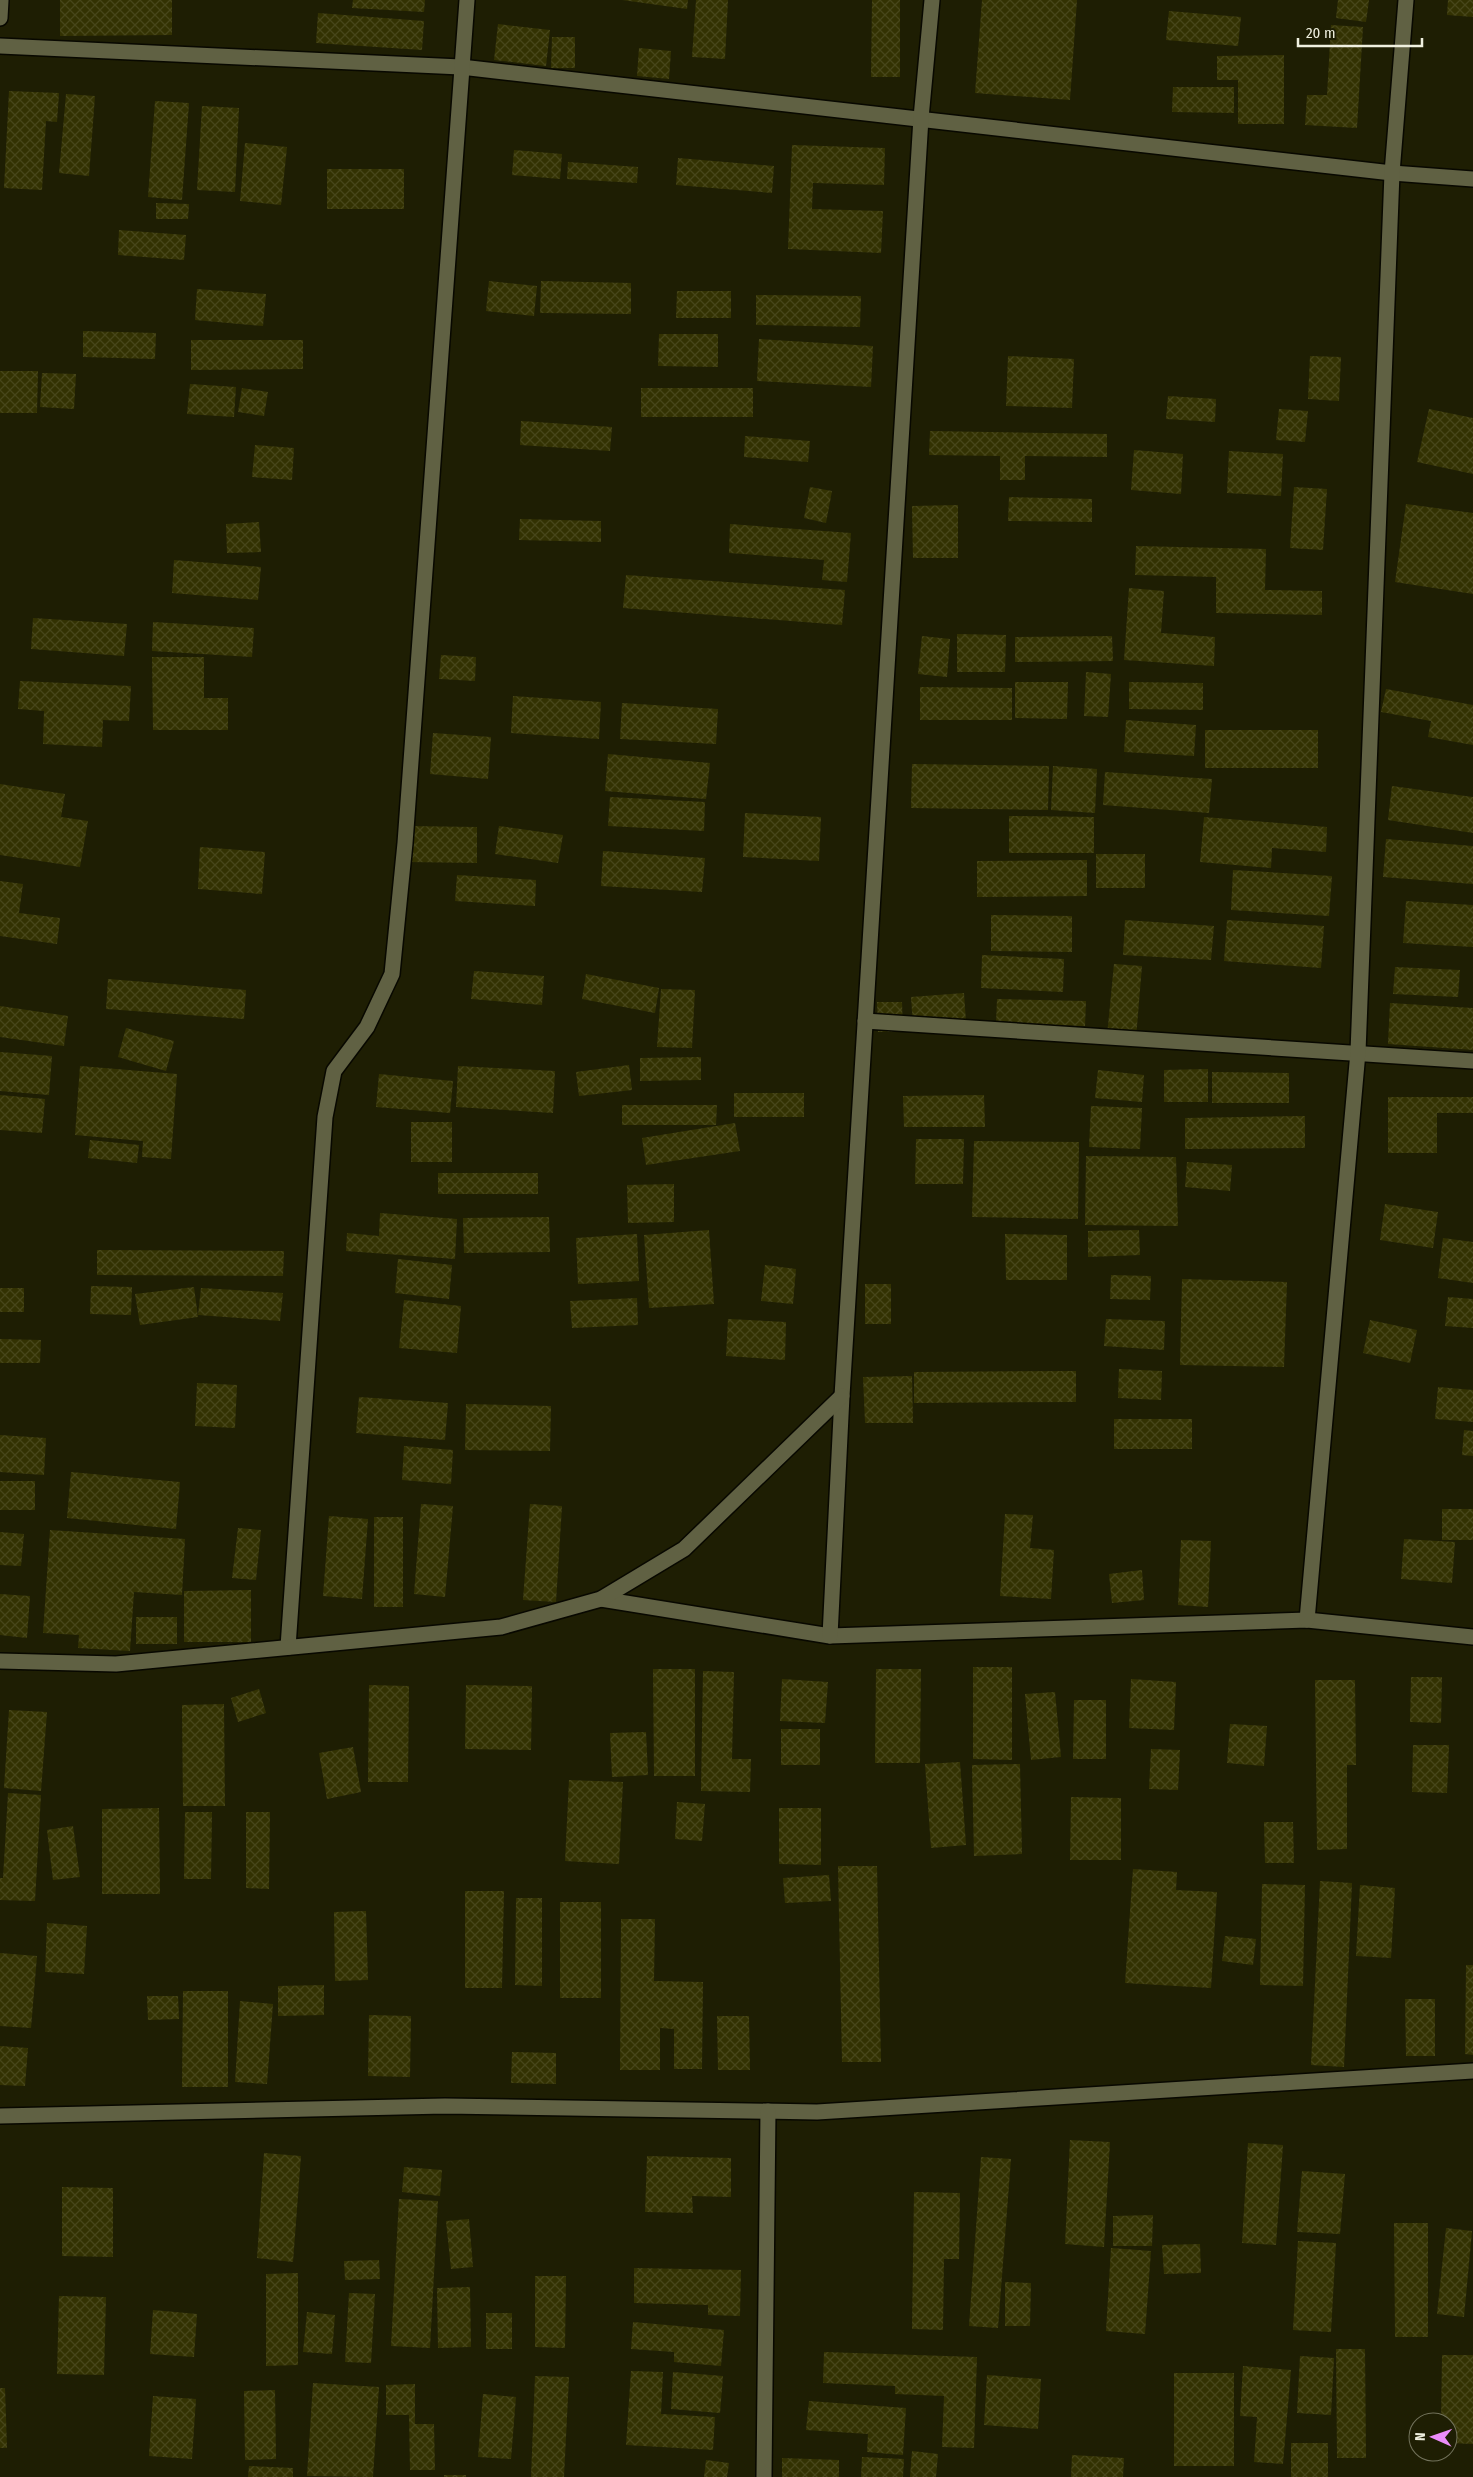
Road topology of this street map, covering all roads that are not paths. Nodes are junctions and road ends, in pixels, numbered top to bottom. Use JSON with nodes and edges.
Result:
{"nodes":[{"id":1,"x":1,"y":0,"type":"edge"},
{"id":2,"x":467,"y":0,"type":"edge"},
{"id":3,"x":932,"y":0,"type":"edge"},
{"id":4,"x":1406,"y":0,"type":"edge"},
{"id":5,"x":0,"y":18,"type":"edge"},
{"id":6,"x":0,"y":46,"type":"edge"},
{"id":7,"x":461,"y":66,"type":"junction"},
{"id":8,"x":921,"y":118,"type":"junction"},
{"id":9,"x":1392,"y":173,"type":"junction"},
{"id":10,"x":1473,"y":179,"type":"edge"},
{"id":11,"x":865,"y":1022,"type":"junction"},
{"id":12,"x":1358,"y":1052,"type":"junction"},
{"id":13,"x":1473,"y":1061,"type":"edge"},
{"id":14,"x":842,"y":1396,"type":"junction"},
{"id":15,"x":601,"y":1599,"type":"junction"},
{"id":16,"x":1307,"y":1620,"type":"junction"},
{"id":17,"x":830,"y":1636,"type":"junction"},
{"id":18,"x":1473,"y":1637,"type":"edge"},
{"id":19,"x":288,"y":1647,"type":"junction"},
{"id":20,"x":0,"y":1661,"type":"edge"},
{"id":21,"x":1473,"y":2070,"type":"edge"},
{"id":22,"x":768,"y":2111,"type":"junction"},
{"id":23,"x":0,"y":2116,"type":"edge"},
{"id":24,"x":764,"y":2477,"type":"edge"}],
"edges":[{"from":1,"to":5,"type":"street"},
{"from":2,"to":7,"type":"street"},
{"from":3,"to":8,"type":"street"},
{"from":4,"to":9,"type":"street"},
{"from":6,"to":7,"type":"street"},
{"from":7,"to":8,"type":"street"},
{"from":7,"to":19,"type":"street"},
{"from":8,"to":9,"type":"street"},
{"from":8,"to":11,"type":"street"},
{"from":9,"to":10,"type":"street"},
{"from":9,"to":12,"type":"street"},
{"from":11,"to":12,"type":"street"},
{"from":11,"to":14,"type":"street"},
{"from":12,"to":13,"type":"street"},
{"from":12,"to":16,"type":"street"},
{"from":14,"to":15,"type":"street"},
{"from":14,"to":17,"type":"street"},
{"from":15,"to":17,"type":"street"},
{"from":15,"to":19,"type":"street"},
{"from":16,"to":17,"type":"street"},
{"from":16,"to":18,"type":"street"},
{"from":19,"to":20,"type":"street"},
{"from":21,"to":22,"type":"street"},
{"from":22,"to":23,"type":"street"},
{"from":22,"to":24,"type":"street"}]}
